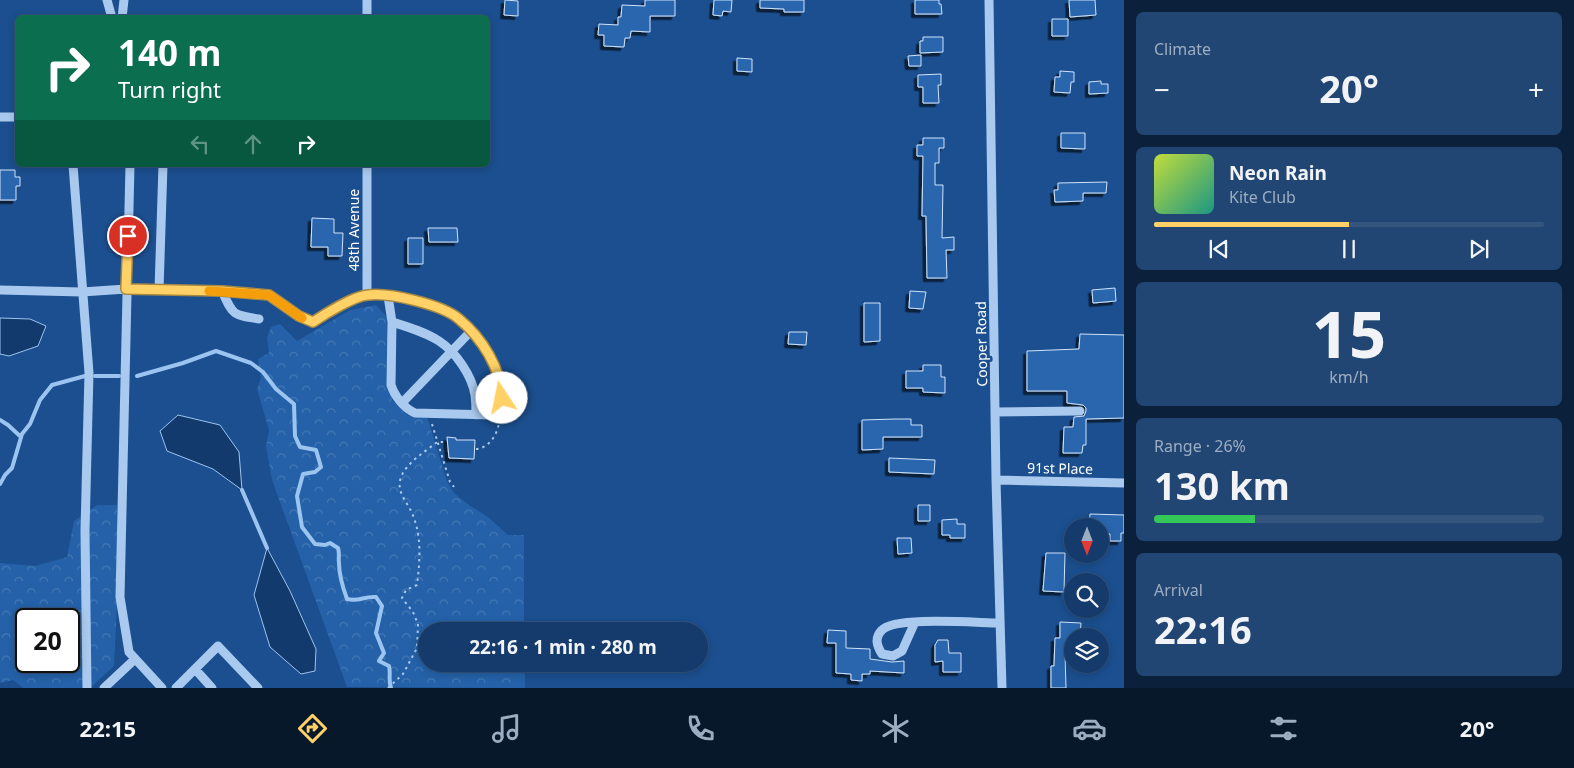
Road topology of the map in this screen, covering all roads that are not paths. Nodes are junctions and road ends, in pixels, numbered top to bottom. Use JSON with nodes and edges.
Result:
{"nodes":[{"id":1,"x":106,"y":0,"type":"edge"},
{"id":2,"x":124,"y":0,"type":"edge"},
{"id":3,"x":367,"y":0,"type":"edge"},
{"id":4,"x":989,"y":0,"type":"edge"},
{"id":5,"x":111,"y":15,"type":"edge"},
{"id":6,"x":122,"y":15,"type":"edge"},
{"id":7,"x":367,"y":15,"type":"edge"},
{"id":8,"x":0,"y":117,"type":"edge"},
{"id":9,"x":15,"y":117,"type":"edge"},
{"id":10,"x":73,"y":167,"type":"edge"},
{"id":11,"x":130,"y":167,"type":"edge"},
{"id":12,"x":163,"y":167,"type":"edge"},
{"id":13,"x":367,"y":167,"type":"edge"},
{"id":14,"x":126,"y":289,"type":"junction"},
{"id":15,"x":0,"y":290,"type":"edge"},
{"id":16,"x":159,"y":290,"type":"junction"},
{"id":17,"x":222,"y":291,"type":"junction"},
{"id":18,"x":82,"y":292,"type":"junction"},
{"id":19,"x":367,"y":295,"type":"junction"},
{"id":20,"x":388,"y":296,"type":"junction"},
{"id":21,"x":259,"y":319,"type":"dead end"},
{"id":22,"x":392,"y":322,"type":"junction"},
{"id":23,"x":471,"y":331,"type":"junction"},
{"id":24,"x":451,"y":352,"type":"junction"},
{"id":25,"x":402,"y":403,"type":"junction"},
{"id":26,"x":1080,"y":411,"type":"dead end"},
{"id":27,"x":995,"y":412,"type":"junction"},
{"id":28,"x":476,"y":415,"type":"junction"},
{"id":29,"x":996,"y":480,"type":"junction"},
{"id":30,"x":1124,"y":483,"type":"edge"},
{"id":31,"x":914,"y":622,"type":"junction"},
{"id":32,"x":1000,"y":623,"type":"junction"},
{"id":33,"x":135,"y":659,"type":"junction"},
{"id":34,"x":195,"y":669,"type":"junction"},
{"id":35,"x":87,"y":688,"type":"edge"},
{"id":36,"x":104,"y":688,"type":"edge"},
{"id":37,"x":162,"y":688,"type":"edge"},
{"id":38,"x":176,"y":688,"type":"edge"},
{"id":39,"x":212,"y":688,"type":"edge"},
{"id":40,"x":258,"y":688,"type":"edge"},
{"id":41,"x":1002,"y":688,"type":"edge"}],
"edges":[{"from":1,"to":5,"type":"street"},
{"from":2,"to":6,"type":"street"},
{"from":3,"to":7,"type":"street"},
{"from":4,"to":27,"type":"street","name":"Cooper Road"},
{"from":8,"to":9,"type":"street"},
{"from":10,"to":18,"type":"street"},
{"from":11,"to":14,"type":"street"},
{"from":12,"to":16,"type":"street"},
{"from":13,"to":19,"type":"street","name":"48th Avenue"},
{"from":14,"to":16,"type":"street"},
{"from":14,"to":18,"type":"street"},
{"from":14,"to":33,"type":"street"},
{"from":15,"to":18,"type":"street"},
{"from":16,"to":17,"type":"street"},
{"from":17,"to":19,"type":"street"},
{"from":17,"to":21,"type":"street"},
{"from":18,"to":35,"type":"street"},
{"from":19,"to":20,"type":"street"},
{"from":20,"to":22,"type":"street"},
{"from":20,"to":23,"type":"street"},
{"from":22,"to":24,"type":"street"},
{"from":22,"to":25,"type":"street"},
{"from":23,"to":24,"type":"street"},
{"from":23,"to":28,"type":"street"},
{"from":24,"to":25,"type":"street"},
{"from":24,"to":28,"type":"street"},
{"from":25,"to":28,"type":"street"},
{"from":26,"to":27,"type":"street"},
{"from":27,"to":29,"type":"street","name":"Cooper Road"},
{"from":29,"to":30,"type":"street","name":"91st Place"},
{"from":29,"to":32,"type":"street","name":"Cooper Road"},
{"from":31,"to":31,"type":"street"},
{"from":31,"to":32,"type":"street"},
{"from":32,"to":41,"type":"street","name":"Cooper Road"},
{"from":33,"to":36,"type":"street"},
{"from":33,"to":37,"type":"street"},
{"from":34,"to":38,"type":"street"},
{"from":34,"to":39,"type":"street"},
{"from":34,"to":40,"type":"street"}]}
